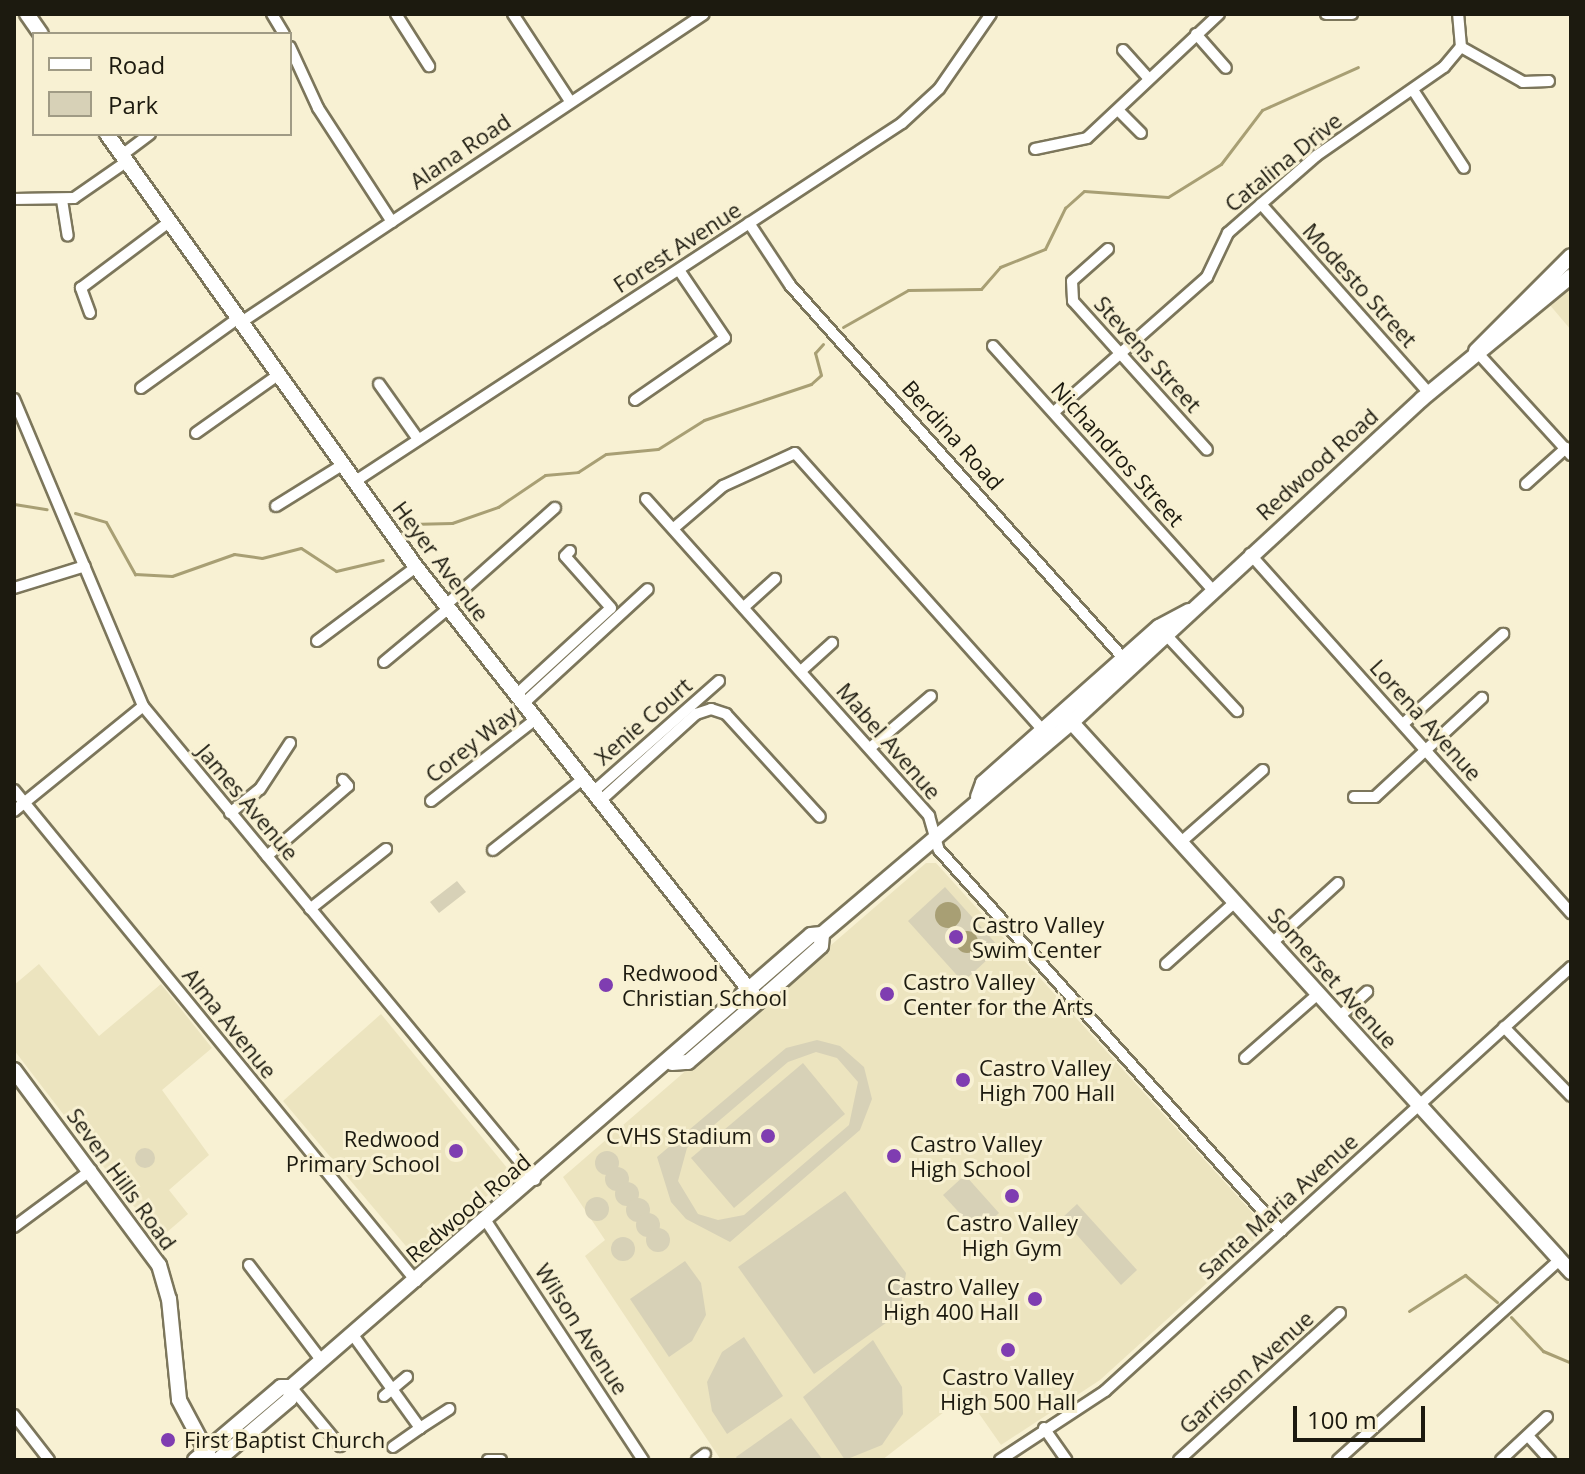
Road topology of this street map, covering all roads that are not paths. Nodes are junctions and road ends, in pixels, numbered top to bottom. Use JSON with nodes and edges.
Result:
{"nodes":[{"id":1,"x":27,"y":14,"type":"edge"},
{"id":2,"x":272,"y":14,"type":"edge"},
{"id":3,"x":396,"y":14,"type":"edge"},
{"id":4,"x":513,"y":14,"type":"edge"},
{"id":5,"x":704,"y":14,"type":"edge"},
{"id":6,"x":990,"y":14,"type":"edge"},
{"id":7,"x":1219,"y":14,"type":"edge"},
{"id":8,"x":1326,"y":14,"type":"edge"},
{"id":9,"x":1352,"y":14,"type":"edge"},
{"id":10,"x":1458,"y":14,"type":"edge"},
{"id":11,"x":40,"y":32,"type":"edge"},
{"id":12,"x":283,"y":32,"type":"edge"},
{"id":13,"x":1196,"y":34,"type":"junction"},
{"id":14,"x":1461,"y":47,"type":"junction"},
{"id":15,"x":1123,"y":50,"type":"dead end"},
{"id":16,"x":292,"y":51,"type":"edge"},
{"id":17,"x":429,"y":66,"type":"dead end"},
{"id":18,"x":1226,"y":68,"type":"dead end"},
{"id":19,"x":1147,"y":77,"type":"junction"},
{"id":20,"x":1549,"y":81,"type":"dead end"},
{"id":21,"x":1413,"y":90,"type":"junction"},
{"id":22,"x":570,"y":101,"type":"junction"},
{"id":23,"x":1119,"y":111,"type":"junction"},
{"id":24,"x":1141,"y":133,"type":"dead end"},
{"id":25,"x":108,"y":136,"type":"edge"},
{"id":26,"x":148,"y":136,"type":"edge"},
{"id":27,"x":1035,"y":149,"type":"dead end"},
{"id":28,"x":124,"y":158,"type":"junction"},
{"id":29,"x":1464,"y":168,"type":"dead end"},
{"id":30,"x":14,"y":199,"type":"edge"},
{"id":31,"x":62,"y":200,"type":"junction"},
{"id":32,"x":1261,"y":204,"type":"junction"},
{"id":33,"x":169,"y":222,"type":"junction"},
{"id":34,"x":392,"y":222,"type":"junction"},
{"id":35,"x":749,"y":223,"type":"junction"},
{"id":36,"x":68,"y":236,"type":"dead end"},
{"id":37,"x":1108,"y":249,"type":"dead end"},
{"id":38,"x":1571,"y":256,"type":"edge"},
{"id":39,"x":679,"y":270,"type":"junction"},
{"id":40,"x":1571,"y":276,"type":"edge"},
{"id":41,"x":90,"y":313,"type":"dead end"},
{"id":42,"x":239,"y":321,"type":"junction"},
{"id":43,"x":993,"y":346,"type":"dead end"},
{"id":44,"x":1476,"y":351,"type":"junction"},
{"id":45,"x":1121,"y":354,"type":"junction"},
{"id":46,"x":278,"y":375,"type":"junction"},
{"id":47,"x":379,"y":384,"type":"dead end"},
{"id":48,"x":141,"y":388,"type":"dead end"},
{"id":49,"x":1429,"y":393,"type":"junction"},
{"id":50,"x":14,"y":399,"type":"edge"},
{"id":51,"x":635,"y":400,"type":"dead end"},
{"id":52,"x":1054,"y":412,"type":"junction"},
{"id":53,"x":196,"y":433,"type":"dead end"},
{"id":54,"x":418,"y":439,"type":"junction"},
{"id":55,"x":1207,"y":450,"type":"dead end"},
{"id":56,"x":1568,"y":451,"type":"edge"},
{"id":57,"x":342,"y":465,"type":"junction"},
{"id":58,"x":354,"y":482,"type":"junction"},
{"id":59,"x":1526,"y":484,"type":"dead end"},
{"id":60,"x":646,"y":499,"type":"dead end"},
{"id":61,"x":276,"y":506,"type":"dead end"},
{"id":62,"x":555,"y":508,"type":"dead end"},
{"id":63,"x":674,"y":528,"type":"junction"},
{"id":64,"x":570,"y":551,"type":"dead end"},
{"id":65,"x":1250,"y":554,"type":"junction"},
{"id":66,"x":85,"y":566,"type":"junction"},
{"id":67,"x":416,"y":567,"type":"junction"},
{"id":68,"x":775,"y":579,"type":"dead end"},
{"id":69,"x":14,"y":588,"type":"edge"},
{"id":70,"x":648,"y":589,"type":"dead end"},
{"id":71,"x":1212,"y":589,"type":"junction"},
{"id":72,"x":448,"y":606,"type":"junction"},
{"id":73,"x":744,"y":607,"type":"junction"},
{"id":74,"x":1189,"y":611,"type":"junction"},
{"id":75,"x":1503,"y":634,"type":"dead end"},
{"id":76,"x":1169,"y":638,"type":"junction"},
{"id":77,"x":317,"y":641,"type":"dead end"},
{"id":78,"x":832,"y":643,"type":"dead end"},
{"id":79,"x":384,"y":662,"type":"dead end"},
{"id":80,"x":1128,"y":664,"type":"junction"},
{"id":81,"x":801,"y":671,"type":"junction"},
{"id":82,"x":702,"y":678,"type":"dead end"},
{"id":83,"x":931,"y":696,"type":"dead end"},
{"id":84,"x":1482,"y":698,"type":"dead end"},
{"id":85,"x":520,"y":699,"type":"junction"},
{"id":86,"x":143,"y":706,"type":"junction"},
{"id":87,"x":1237,"y":711,"type":"dead end"},
{"id":88,"x":1068,"y":718,"type":"junction"},
{"id":89,"x":536,"y":719,"type":"junction"},
{"id":90,"x":1403,"y":724,"type":"junction"},
{"id":91,"x":1047,"y":736,"type":"junction"},
{"id":92,"x":290,"y":743,"type":"dead end"},
{"id":93,"x":870,"y":748,"type":"junction"},
{"id":94,"x":1426,"y":750,"type":"junction"},
{"id":95,"x":1263,"y":770,"type":"dead end"},
{"id":96,"x":583,"y":779,"type":"junction"},
{"id":97,"x":343,"y":780,"type":"dead end"},
{"id":98,"x":14,"y":790,"type":"edge"},
{"id":99,"x":596,"y":796,"type":"junction"},
{"id":100,"x":1354,"y":797,"type":"dead end"},
{"id":101,"x":431,"y":801,"type":"dead end"},
{"id":102,"x":24,"y":802,"type":"junction"},
{"id":103,"x":14,"y":811,"type":"edge"},
{"id":104,"x":230,"y":813,"type":"junction"},
{"id":105,"x":820,"y":817,"type":"dead end"},
{"id":106,"x":503,"y":827,"type":"dead end"},
{"id":107,"x":934,"y":834,"type":"junction"},
{"id":108,"x":511,"y":836,"type":"junction"},
{"id":109,"x":1181,"y":842,"type":"junction"},
{"id":110,"x":520,"y":846,"type":"dead end"},
{"id":111,"x":386,"y":849,"type":"dead end"},
{"id":112,"x":493,"y":850,"type":"dead end"},
{"id":113,"x":267,"y":856,"type":"junction"},
{"id":114,"x":1338,"y":883,"type":"dead end"},
{"id":115,"x":1234,"y":903,"type":"junction"},
{"id":116,"x":310,"y":909,"type":"junction"},
{"id":117,"x":1571,"y":913,"type":"edge"},
{"id":118,"x":1272,"y":943,"type":"junction"},
{"id":119,"x":1166,"y":964,"type":"dead end"},
{"id":120,"x":1571,"y":967,"type":"edge"},
{"id":121,"x":1367,"y":992,"type":"dead end"},
{"id":122,"x":1318,"y":994,"type":"junction"},
{"id":123,"x":753,"y":996,"type":"junction"},
{"id":124,"x":1339,"y":1017,"type":"junction"},
{"id":125,"x":1504,"y":1027,"type":"junction"},
{"id":126,"x":1245,"y":1058,"type":"dead end"},
{"id":127,"x":14,"y":1070,"type":"edge"},
{"id":128,"x":1571,"y":1096,"type":"edge"},
{"id":129,"x":1419,"y":1106,"type":"junction"},
{"id":130,"x":91,"y":1170,"type":"junction"},
{"id":131,"x":535,"y":1180,"type":"junction"},
{"id":132,"x":486,"y":1221,"type":"junction"},
{"id":133,"x":14,"y":1227,"type":"edge"},
{"id":134,"x":1281,"y":1231,"type":"junction"},
{"id":135,"x":1559,"y":1260,"type":"junction"},
{"id":136,"x":249,"y":1265,"type":"dead end"},
{"id":137,"x":1571,"y":1272,"type":"edge"},
{"id":138,"x":416,"y":1281,"type":"junction"},
{"id":139,"x":1340,"y":1313,"type":"dead end"},
{"id":140,"x":353,"y":1335,"type":"junction"},
{"id":141,"x":322,"y":1361,"type":"junction"},
{"id":142,"x":407,"y":1377,"type":"dead end"},
{"id":143,"x":291,"y":1387,"type":"junction"},
{"id":144,"x":394,"y":1387,"type":"junction"},
{"id":145,"x":384,"y":1396,"type":"dead end"},
{"id":146,"x":449,"y":1409,"type":"dead end"},
{"id":147,"x":14,"y":1415,"type":"edge"},
{"id":148,"x":1547,"y":1417,"type":"dead end"},
{"id":149,"x":420,"y":1428,"type":"junction"},
{"id":150,"x":1044,"y":1428,"type":"junction"},
{"id":151,"x":1530,"y":1438,"type":"junction"},
{"id":152,"x":340,"y":1446,"type":"dead end"},
{"id":153,"x":393,"y":1447,"type":"dead end"},
{"id":154,"x":207,"y":1458,"type":"edge"},
{"id":155,"x":637,"y":1458,"type":"edge"},
{"id":156,"x":49,"y":1460,"type":"edge"},
{"id":157,"x":488,"y":1460,"type":"edge"},
{"id":158,"x":501,"y":1460,"type":"edge"},
{"id":159,"x":1000,"y":1460,"type":"edge"},
{"id":160,"x":1066,"y":1460,"type":"edge"},
{"id":161,"x":1179,"y":1460,"type":"edge"},
{"id":162,"x":1338,"y":1460,"type":"edge"},
{"id":163,"x":1501,"y":1460,"type":"edge"},
{"id":164,"x":1550,"y":1460,"type":"edge"}],
"edges":[{"from":1,"to":11,"type":"street"},
{"from":2,"to":12,"type":"street"},
{"from":3,"to":17,"type":"street"},
{"from":4,"to":22,"type":"street"},
{"from":5,"to":22,"type":"street","name":"Alana Road"},
{"from":6,"to":35,"type":"street","name":"Forest Avenue"},
{"from":7,"to":13,"type":"street"},
{"from":8,"to":9,"type":"street"},
{"from":10,"to":14,"type":"street"},
{"from":13,"to":18,"type":"street"},
{"from":13,"to":19,"type":"street"},
{"from":14,"to":20,"type":"street"},
{"from":14,"to":21,"type":"street","name":"Catalina Drive"},
{"from":15,"to":19,"type":"street"},
{"from":16,"to":34,"type":"street"},
{"from":19,"to":23,"type":"street"},
{"from":21,"to":29,"type":"street"},
{"from":21,"to":32,"type":"street","name":"Catalina Drive"},
{"from":22,"to":34,"type":"street","name":"Alana Road"},
{"from":23,"to":24,"type":"street"},
{"from":23,"to":27,"type":"street"},
{"from":25,"to":28,"type":"street","name":"Heyer Avenue"},
{"from":26,"to":28,"type":"street"},
{"from":28,"to":31,"type":"street"},
{"from":28,"to":33,"type":"street","name":"Heyer Avenue"},
{"from":30,"to":31,"type":"street"},
{"from":31,"to":36,"type":"street"},
{"from":32,"to":45,"type":"street","name":"Catalina Drive"},
{"from":32,"to":49,"type":"street","name":"Modesto Street"},
{"from":33,"to":41,"type":"street"},
{"from":33,"to":42,"type":"street","name":"Heyer Avenue"},
{"from":34,"to":42,"type":"street","name":"Alana Road"},
{"from":35,"to":39,"type":"street","name":"Forest Avenue"},
{"from":35,"to":80,"type":"street","name":"Berdina Road"},
{"from":37,"to":45,"type":"street","name":"Stevens Street"},
{"from":38,"to":44,"type":"street","name":"Redwood Road"},
{"from":39,"to":51,"type":"street"},
{"from":39,"to":54,"type":"street","name":"Forest Avenue"},
{"from":40,"to":44,"type":"street","name":"Redwood Road"},
{"from":42,"to":46,"type":"street","name":"Heyer Avenue"},
{"from":42,"to":48,"type":"street","name":"Alana Road"},
{"from":43,"to":52,"type":"street","name":"Nichandros Street"},
{"from":44,"to":49,"type":"street","name":"Redwood Road"},
{"from":44,"to":56,"type":"street"},
{"from":45,"to":52,"type":"street","name":"Catalina Drive"},
{"from":45,"to":55,"type":"street","name":"Stevens Street"},
{"from":46,"to":53,"type":"street"},
{"from":46,"to":57,"type":"street","name":"Heyer Avenue"},
{"from":47,"to":54,"type":"street"},
{"from":49,"to":65,"type":"street","name":"Redwood Road"},
{"from":50,"to":66,"type":"street","name":"James Avenue"},
{"from":52,"to":71,"type":"street","name":"Nichandros Street"},
{"from":54,"to":58,"type":"street","name":"Forest Avenue"},
{"from":56,"to":59,"type":"street"},
{"from":57,"to":58,"type":"street","name":"Heyer Avenue"},
{"from":57,"to":61,"type":"street"},
{"from":58,"to":67,"type":"street","name":"Heyer Avenue"},
{"from":60,"to":63,"type":"street","name":"Mabel Avenue"},
{"from":62,"to":72,"type":"street"},
{"from":63,"to":73,"type":"street","name":"Mabel Avenue"},
{"from":63,"to":91,"type":"street"},
{"from":64,"to":85,"type":"street"},
{"from":65,"to":71,"type":"street","name":"Redwood Road"},
{"from":65,"to":90,"type":"street","name":"Lorena Avenue"},
{"from":66,"to":69,"type":"street"},
{"from":66,"to":86,"type":"street","name":"James Avenue"},
{"from":67,"to":72,"type":"street","name":"Heyer Avenue"},
{"from":67,"to":77,"type":"street"},
{"from":68,"to":73,"type":"street"},
{"from":70,"to":85,"type":"street"},
{"from":71,"to":74,"type":"street","name":"Redwood Road"},
{"from":72,"to":79,"type":"street"},
{"from":72,"to":85,"type":"street","name":"Heyer Avenue"},
{"from":73,"to":81,"type":"street","name":"Mabel Avenue"},
{"from":74,"to":76,"type":"street","name":"Redwood Road"},
{"from":74,"to":80,"type":"street","name":"Redwood Road"},
{"from":75,"to":90,"type":"street"},
{"from":76,"to":80,"type":"street","name":"Redwood Road"},
{"from":76,"to":87,"type":"street"},
{"from":78,"to":81,"type":"street"},
{"from":80,"to":88,"type":"street","name":"Redwood Road"},
{"from":81,"to":93,"type":"street","name":"Mabel Avenue"},
{"from":82,"to":99,"type":"street","name":"Xenie Court"},
{"from":83,"to":93,"type":"street"},
{"from":84,"to":94,"type":"street"},
{"from":85,"to":89,"type":"street","name":"Heyer Avenue"},
{"from":86,"to":102,"type":"street"},
{"from":86,"to":104,"type":"street","name":"James Avenue"},
{"from":88,"to":91,"type":"street","name":"Redwood Road"},
{"from":88,"to":109,"type":"street","name":"Somerset Avenue"},
{"from":89,"to":96,"type":"street","name":"Heyer Avenue"},
{"from":89,"to":101,"type":"street","name":"Corey Way"},
{"from":90,"to":94,"type":"street","name":"Lorena Avenue"},
{"from":91,"to":107,"type":"street","name":"Redwood Road"},
{"from":92,"to":104,"type":"street"},
{"from":93,"to":107,"type":"street","name":"Mabel Avenue"},
{"from":94,"to":100,"type":"street"},
{"from":94,"to":117,"type":"street","name":"Lorena Avenue"},
{"from":95,"to":109,"type":"street"},
{"from":96,"to":99,"type":"street","name":"Heyer Avenue"},
{"from":96,"to":108,"type":"street"},
{"from":97,"to":113,"type":"street"},
{"from":98,"to":102,"type":"street","name":"Alma Avenue"},
{"from":99,"to":105,"type":"street"},
{"from":99,"to":123,"type":"street","name":"Heyer Avenue"},
{"from":102,"to":103,"type":"street"},
{"from":102,"to":138,"type":"street","name":"Alma Avenue"},
{"from":104,"to":113,"type":"street","name":"James Avenue"},
{"from":106,"to":108,"type":"street"},
{"from":107,"to":123,"type":"street","name":"Redwood Road"},
{"from":107,"to":134,"type":"street","name":"Mabel Avenue"},
{"from":108,"to":110,"type":"street"},
{"from":108,"to":112,"type":"street"},
{"from":109,"to":115,"type":"street","name":"Somerset Avenue"},
{"from":111,"to":116,"type":"street"},
{"from":113,"to":116,"type":"street","name":"James Avenue"},
{"from":114,"to":118,"type":"street"},
{"from":115,"to":118,"type":"street","name":"Somerset Avenue"},
{"from":115,"to":119,"type":"street"},
{"from":116,"to":131,"type":"street","name":"James Avenue"},
{"from":118,"to":122,"type":"street","name":"Somerset Avenue"},
{"from":120,"to":125,"type":"street","name":"Santa Maria Avenue"},
{"from":121,"to":124,"type":"street"},
{"from":122,"to":124,"type":"street","name":"Somerset Avenue"},
{"from":122,"to":126,"type":"street"},
{"from":123,"to":131,"type":"street","name":"Redwood Road"},
{"from":124,"to":129,"type":"street","name":"Somerset Avenue"},
{"from":125,"to":128,"type":"street"},
{"from":125,"to":129,"type":"street","name":"Santa Maria Avenue"},
{"from":127,"to":130,"type":"street","name":"Seven Hills Road"},
{"from":129,"to":134,"type":"street","name":"Santa Maria Avenue"},
{"from":129,"to":135,"type":"street","name":"Somerset Avenue"},
{"from":130,"to":133,"type":"street"},
{"from":130,"to":154,"type":"street","name":"Seven Hills Road"},
{"from":131,"to":132,"type":"street","name":"Redwood Road"},
{"from":132,"to":138,"type":"street","name":"Redwood Road"},
{"from":132,"to":155,"type":"street","name":"Wilson Avenue"},
{"from":134,"to":150,"type":"street","name":"Santa Maria Avenue"},
{"from":135,"to":137,"type":"street","name":"Somerset Avenue"},
{"from":135,"to":162,"type":"street"},
{"from":136,"to":141,"type":"street"},
{"from":138,"to":140,"type":"street","name":"Redwood Road"},
{"from":139,"to":161,"type":"street","name":"Garrison Avenue"},
{"from":140,"to":141,"type":"street","name":"Redwood Road"},
{"from":140,"to":144,"type":"street"},
{"from":141,"to":143,"type":"street","name":"Redwood Road"},
{"from":142,"to":144,"type":"street"},
{"from":143,"to":152,"type":"street"},
{"from":143,"to":154,"type":"street","name":"Redwood Road"},
{"from":144,"to":145,"type":"street"},
{"from":144,"to":149,"type":"street"},
{"from":146,"to":149,"type":"street"},
{"from":147,"to":156,"type":"street"},
{"from":148,"to":151,"type":"street"},
{"from":149,"to":153,"type":"street"},
{"from":150,"to":159,"type":"street","name":"Santa Maria Avenue"},
{"from":150,"to":160,"type":"street"},
{"from":151,"to":163,"type":"street"},
{"from":151,"to":164,"type":"street"},
{"from":157,"to":158,"type":"street"}]}
